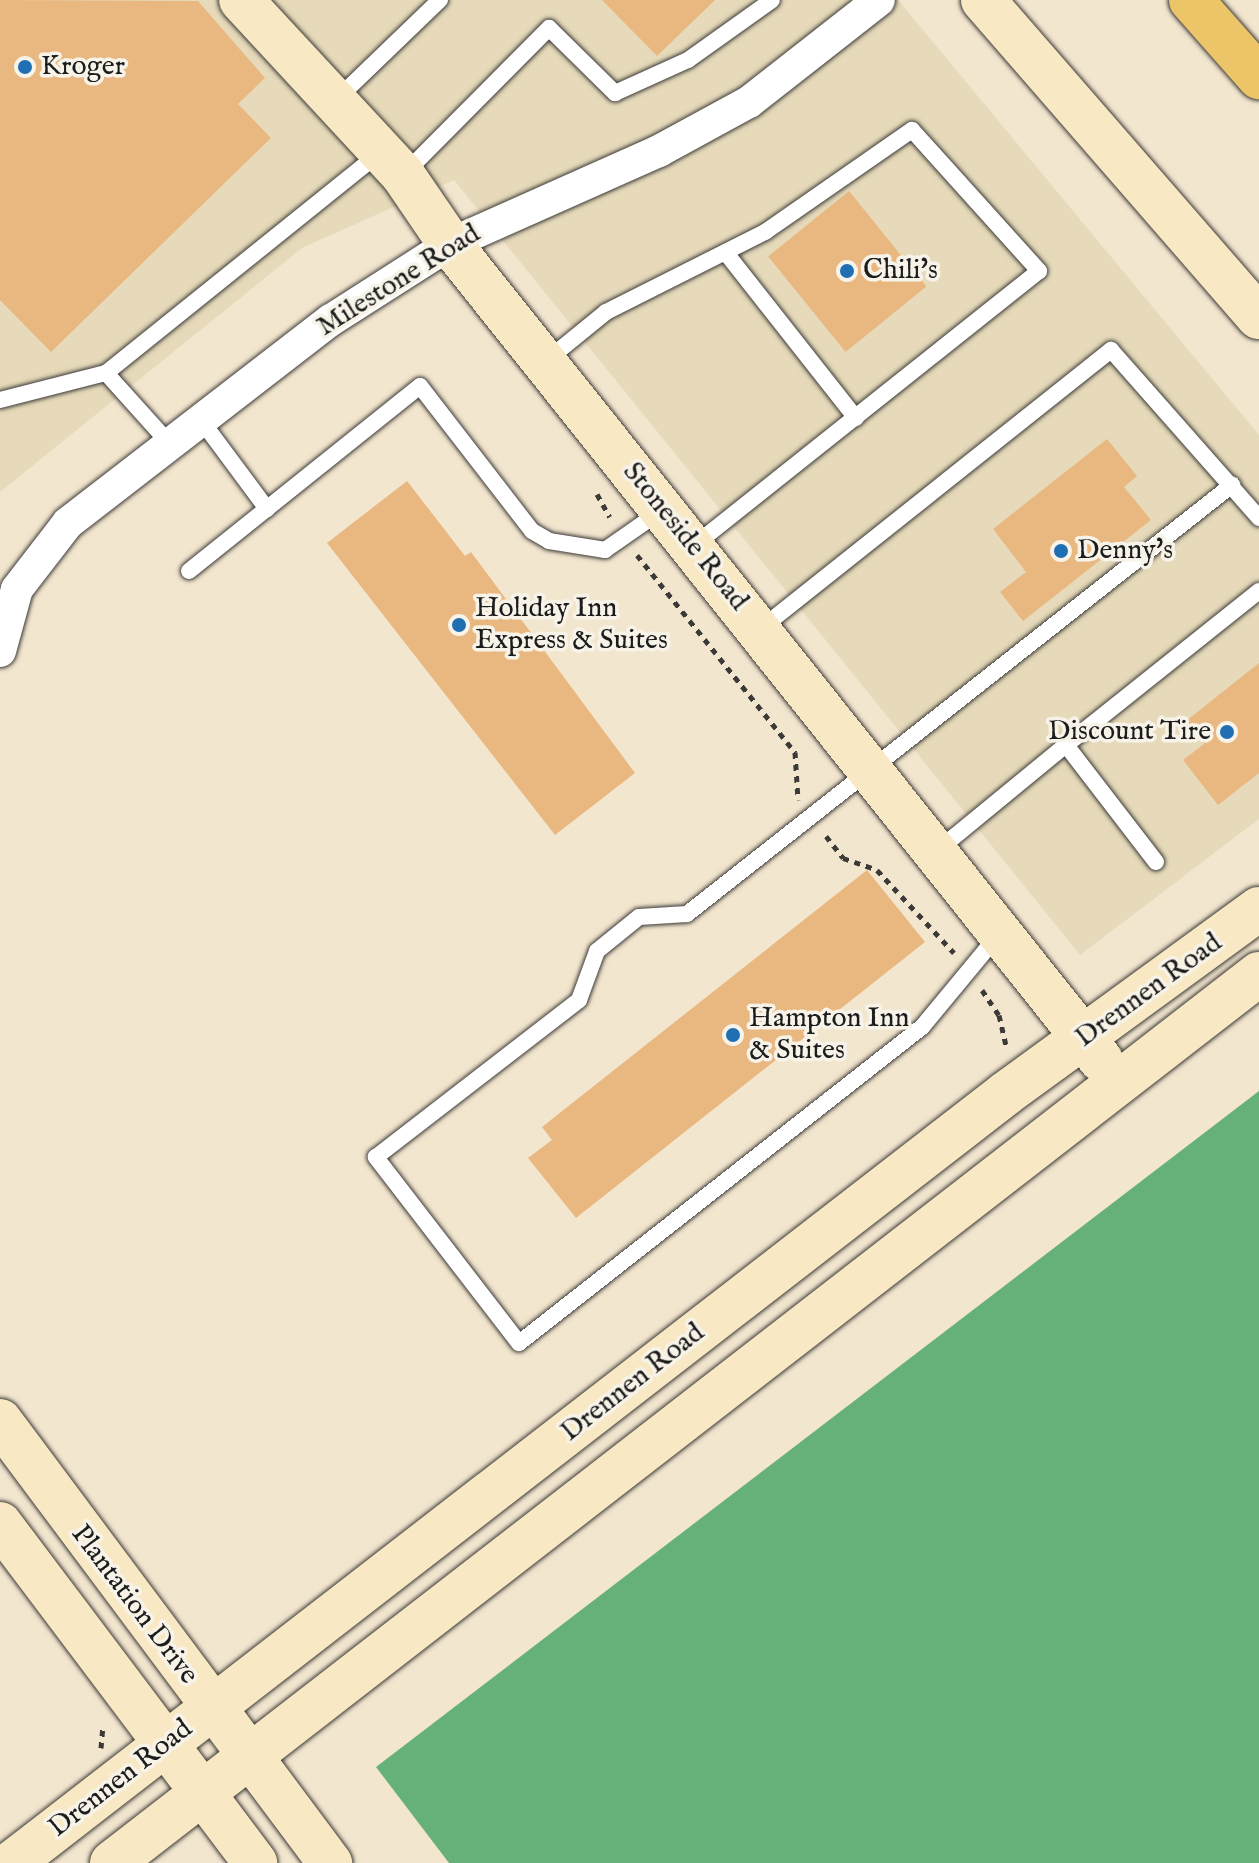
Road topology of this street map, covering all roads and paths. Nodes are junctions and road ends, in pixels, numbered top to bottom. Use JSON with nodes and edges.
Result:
{"nodes":[{"id":1,"x":241,"y":0,"type":"edge"},
{"id":2,"x":440,"y":0,"type":"edge"},
{"id":3,"x":772,"y":0,"type":"edge"},
{"id":4,"x":879,"y":0,"type":"edge"},
{"id":5,"x":983,"y":0,"type":"edge"},
{"id":6,"x":1199,"y":9,"type":"edge"},
{"id":7,"x":1259,"y":77,"type":"edge"},
{"id":8,"x":1259,"y":91,"type":"edge"},
{"id":9,"x":337,"y":99,"type":"junction"},
{"id":10,"x":393,"y":163,"type":"junction"},
{"id":11,"x":450,"y":244,"type":"junction"},
{"id":12,"x":726,"y":253,"type":"junction"},
{"id":13,"x":1259,"y":317,"type":"edge"},
{"id":14,"x":544,"y":362,"type":"junction"},
{"id":15,"x":106,"y":373,"type":"junction"},
{"id":16,"x":0,"y":400,"type":"edge"},
{"id":17,"x":856,"y":418,"type":"junction"},
{"id":18,"x":201,"y":420,"type":"junction"},
{"id":19,"x":170,"y":444,"type":"junction"},
{"id":20,"x":590,"y":485,"type":"dead end"},
{"id":21,"x":1232,"y":485,"type":"junction"},
{"id":22,"x":267,"y":509,"type":"junction"},
{"id":23,"x":663,"y":510,"type":"junction"},
{"id":24,"x":1259,"y":518,"type":"edge"},
{"id":25,"x":626,"y":539,"type":"junction"},
{"id":26,"x":692,"y":547,"type":"junction"},
{"id":27,"x":189,"y":571,"type":"dead end"},
{"id":28,"x":1259,"y":591,"type":"edge"},
{"id":29,"x":759,"y":630,"type":"junction"},
{"id":30,"x":0,"y":651,"type":"edge"},
{"id":31,"x":1066,"y":745,"type":"junction"},
{"id":32,"x":872,"y":771,"type":"junction"},
{"id":33,"x":812,"y":817,"type":"junction"},
{"id":34,"x":936,"y":852,"type":"junction"},
{"id":35,"x":1156,"y":862,"type":"dead end"},
{"id":36,"x":1259,"y":909,"type":"edge"},
{"id":37,"x":1000,"y":933,"type":"junction"},
{"id":38,"x":968,"y":971,"type":"junction"},
{"id":39,"x":1259,"y":974,"type":"edge"},
{"id":40,"x":1084,"y":1038,"type":"junction"},
{"id":41,"x":1007,"y":1047,"type":"dead end"},
{"id":42,"x":1119,"y":1083,"type":"junction"},
{"id":43,"x":0,"y":1421,"type":"edge"},
{"id":44,"x":0,"y":1524,"type":"edge"},
{"id":45,"x":212,"y":1709,"type":"junction"},
{"id":46,"x":165,"y":1745,"type":"junction"},
{"id":47,"x":249,"y":1758,"type":"junction"},
{"id":48,"x":202,"y":1793,"type":"junction"},
{"id":49,"x":12,"y":1863,"type":"edge"},
{"id":50,"x":112,"y":1863,"type":"edge"},
{"id":51,"x":255,"y":1863,"type":"edge"},
{"id":52,"x":330,"y":1863,"type":"edge"}],
"edges":[{"from":1,"to":9,"type":"street","name":"Stoneside Road"},
{"from":2,"to":9,"type":"lane"},
{"from":3,"to":10,"type":"lane"},
{"from":4,"to":11,"type":"street","name":"Milestone Road"},
{"from":5,"to":13,"type":"street"},
{"from":6,"to":7,"type":"highway"},
{"from":6,"to":8,"type":"highway"},
{"from":9,"to":10,"type":"street","name":"Stoneside Road"},
{"from":10,"to":11,"type":"street","name":"Stoneside Road"},
{"from":10,"to":15,"type":"lane"},
{"from":11,"to":14,"type":"street","name":"Stoneside Road"},
{"from":11,"to":18,"type":"street","name":"Milestone Road"},
{"from":12,"to":14,"type":"lane"},
{"from":12,"to":17,"type":"lane"},
{"from":12,"to":17,"type":"lane"},
{"from":14,"to":23,"type":"street","name":"Stoneside Road"},
{"from":15,"to":16,"type":"lane"},
{"from":15,"to":19,"type":"lane"},
{"from":17,"to":26,"type":"lane"},
{"from":18,"to":19,"type":"street","name":"Milestone Road"},
{"from":18,"to":22,"type":"lane"},
{"from":19,"to":30,"type":"street","name":"Milestone Road"},
{"from":20,"to":25,"type":"path"},
{"from":21,"to":24,"type":"lane"},
{"from":21,"to":29,"type":"lane"},
{"from":21,"to":32,"type":"lane"},
{"from":22,"to":25,"type":"lane"},
{"from":22,"to":27,"type":"lane"},
{"from":23,"to":25,"type":"lane"},
{"from":23,"to":26,"type":"street","name":"Stoneside Road"},
{"from":25,"to":33,"type":"path"},
{"from":26,"to":29,"type":"street","name":"Stoneside Road"},
{"from":28,"to":31,"type":"lane"},
{"from":29,"to":32,"type":"street","name":"Stoneside Road"},
{"from":31,"to":34,"type":"lane"},
{"from":31,"to":35,"type":"lane"},
{"from":32,"to":33,"type":"lane"},
{"from":32,"to":34,"type":"street","name":"Stoneside Road"},
{"from":33,"to":38,"type":"path"},
{"from":33,"to":38,"type":"lane"},
{"from":34,"to":37,"type":"street","name":"Stoneside Road"},
{"from":36,"to":40,"type":"street","name":"Drennen Road"},
{"from":37,"to":38,"type":"lane"},
{"from":37,"to":40,"type":"street","name":"Stoneside Road"},
{"from":38,"to":41,"type":"path"},
{"from":39,"to":42,"type":"street","name":"Drennen Road"},
{"from":40,"to":42,"type":"street","name":"Stoneside Road"},
{"from":40,"to":45,"type":"street","name":"Drennen Road"},
{"from":42,"to":47,"type":"street","name":"Drennen Road"},
{"from":43,"to":45,"type":"street","name":"Plantation Drive"},
{"from":44,"to":46,"type":"street"},
{"from":45,"to":46,"type":"street","name":"Drennen Road"},
{"from":45,"to":47,"type":"street","name":"Plantation Drive"},
{"from":46,"to":48,"type":"street"},
{"from":46,"to":49,"type":"street","name":"Drennen Road"},
{"from":47,"to":48,"type":"street","name":"Drennen Road"},
{"from":47,"to":52,"type":"street","name":"Plantation Drive"},
{"from":48,"to":50,"type":"street","name":"Drennen Road"},
{"from":48,"to":51,"type":"street"}]}
